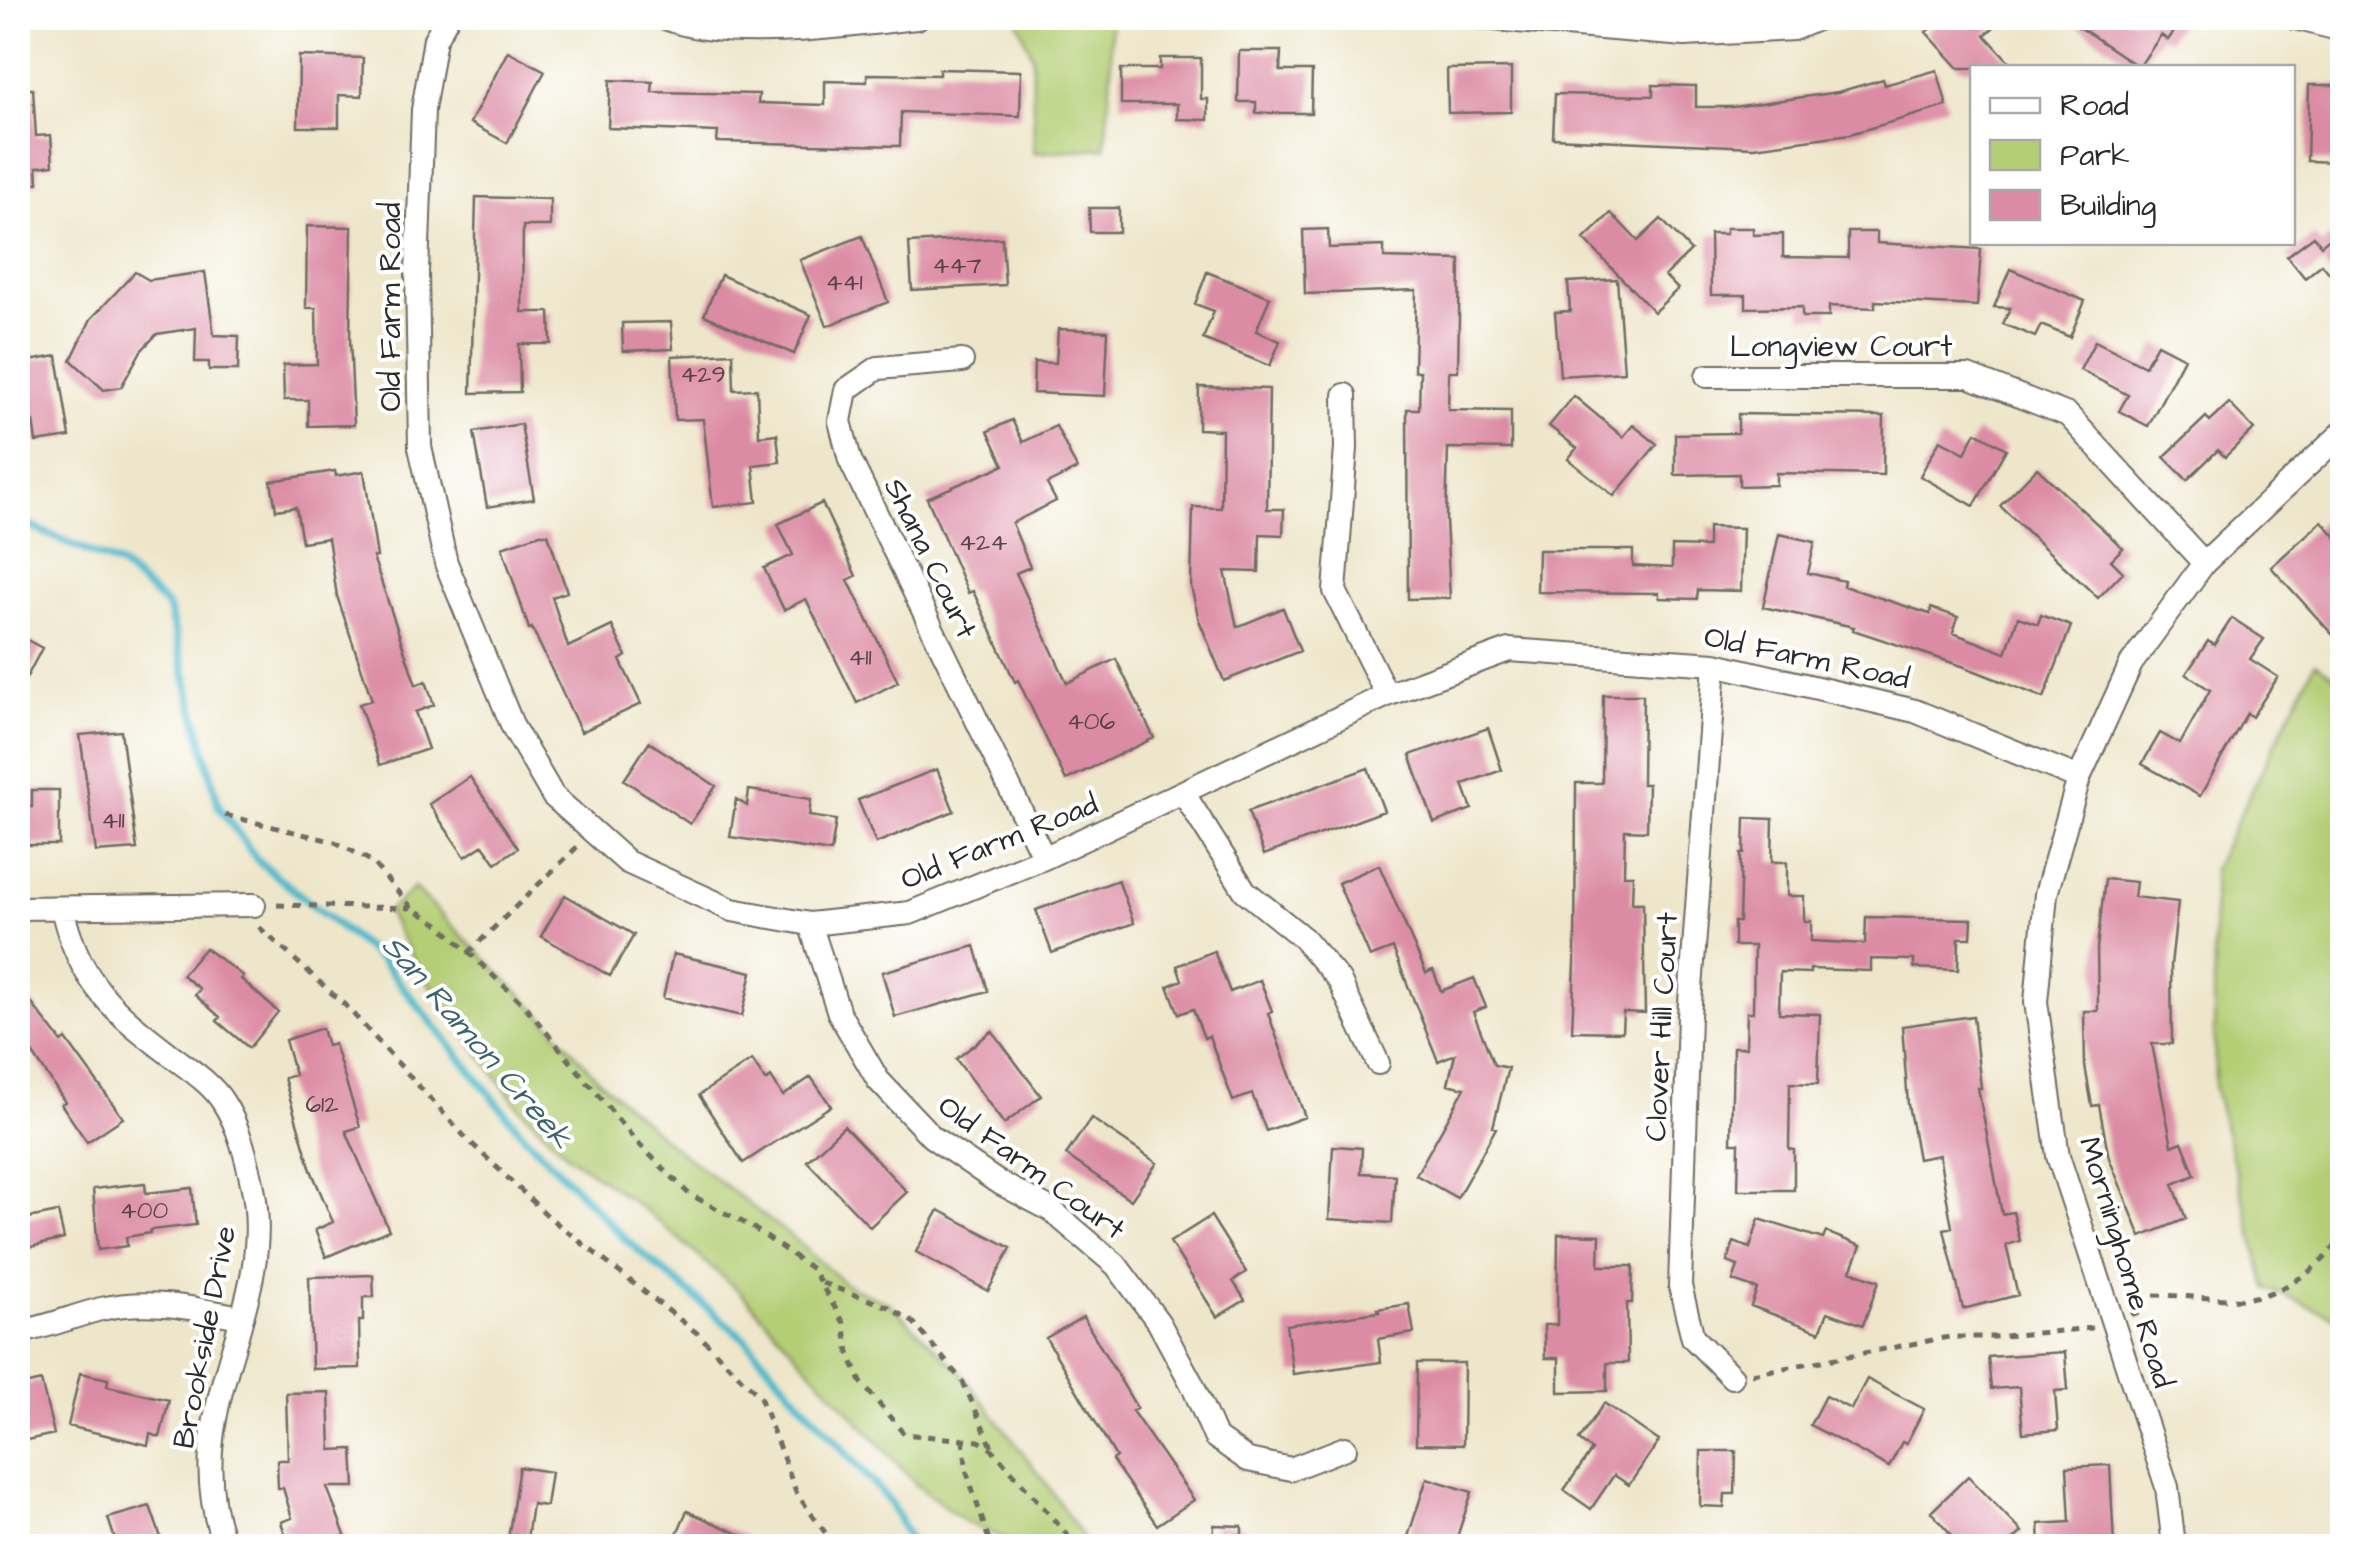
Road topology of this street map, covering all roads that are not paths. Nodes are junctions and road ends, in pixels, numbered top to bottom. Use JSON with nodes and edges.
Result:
{"nodes":[{"id":1,"x":447,"y":18,"type":"edge"},
{"id":2,"x":665,"y":18,"type":"edge"},
{"id":3,"x":917,"y":18,"type":"edge"},
{"id":4,"x":1482,"y":18,"type":"edge"},
{"id":5,"x":1819,"y":18,"type":"edge"},
{"id":6,"x":2295,"y":18,"type":"edge"},
{"id":7,"x":2342,"y":30,"type":"edge"},
{"id":8,"x":962,"y":361,"type":"dead end"},
{"id":9,"x":1706,"y":376,"type":"dead end"},
{"id":10,"x":1345,"y":395,"type":"dead end"},
{"id":11,"x":2338,"y":446,"type":"edge"},
{"id":12,"x":2204,"y":563,"type":"junction"},
{"id":13,"x":1715,"y":664,"type":"junction"},
{"id":14,"x":1387,"y":696,"type":"junction"},
{"id":15,"x":2079,"y":778,"type":"junction"},
{"id":16,"x":1184,"y":794,"type":"junction"},
{"id":17,"x":1044,"y":858,"type":"junction"},
{"id":18,"x":247,"y":905,"type":"road end"},
{"id":19,"x":18,"y":908,"type":"edge"},
{"id":20,"x":62,"y":908,"type":"junction"},
{"id":21,"x":810,"y":924,"type":"junction"},
{"id":22,"x":1378,"y":1063,"type":"dead end"},
{"id":23,"x":240,"y":1317,"type":"junction"},
{"id":24,"x":18,"y":1332,"type":"edge"},
{"id":25,"x":1732,"y":1377,"type":"road end"},
{"id":26,"x":1345,"y":1448,"type":"dead end"},
{"id":27,"x":225,"y":1546,"type":"edge"},
{"id":28,"x":2174,"y":1546,"type":"edge"}],
"edges":[{"from":1,"to":21,"type":"street","name":"Old Farm Road"},
{"from":2,"to":3,"type":"street"},
{"from":4,"to":5,"type":"street"},
{"from":6,"to":7,"type":"street"},
{"from":8,"to":17,"type":"street","name":"Shana Court"},
{"from":9,"to":12,"type":"street","name":"Longview Court"},
{"from":10,"to":14,"type":"street"},
{"from":11,"to":12,"type":"street","name":"Morninghome Road"},
{"from":12,"to":15,"type":"street","name":"Morninghome Road"},
{"from":13,"to":14,"type":"street","name":"Old Farm Road"},
{"from":13,"to":15,"type":"street","name":"Old Farm Road"},
{"from":13,"to":25,"type":"street","name":"Clover Hill Court"},
{"from":14,"to":16,"type":"street","name":"Old Farm Road"},
{"from":15,"to":28,"type":"street","name":"Morninghome Road"},
{"from":16,"to":17,"type":"street","name":"Old Farm Road"},
{"from":16,"to":22,"type":"street"},
{"from":17,"to":21,"type":"street","name":"Old Farm Road"},
{"from":18,"to":20,"type":"street"},
{"from":19,"to":20,"type":"street"},
{"from":20,"to":23,"type":"street","name":"Brookside Drive"},
{"from":21,"to":26,"type":"street","name":"Old Farm Court"},
{"from":23,"to":24,"type":"street"},
{"from":23,"to":27,"type":"street","name":"Brookside Drive"}]}
